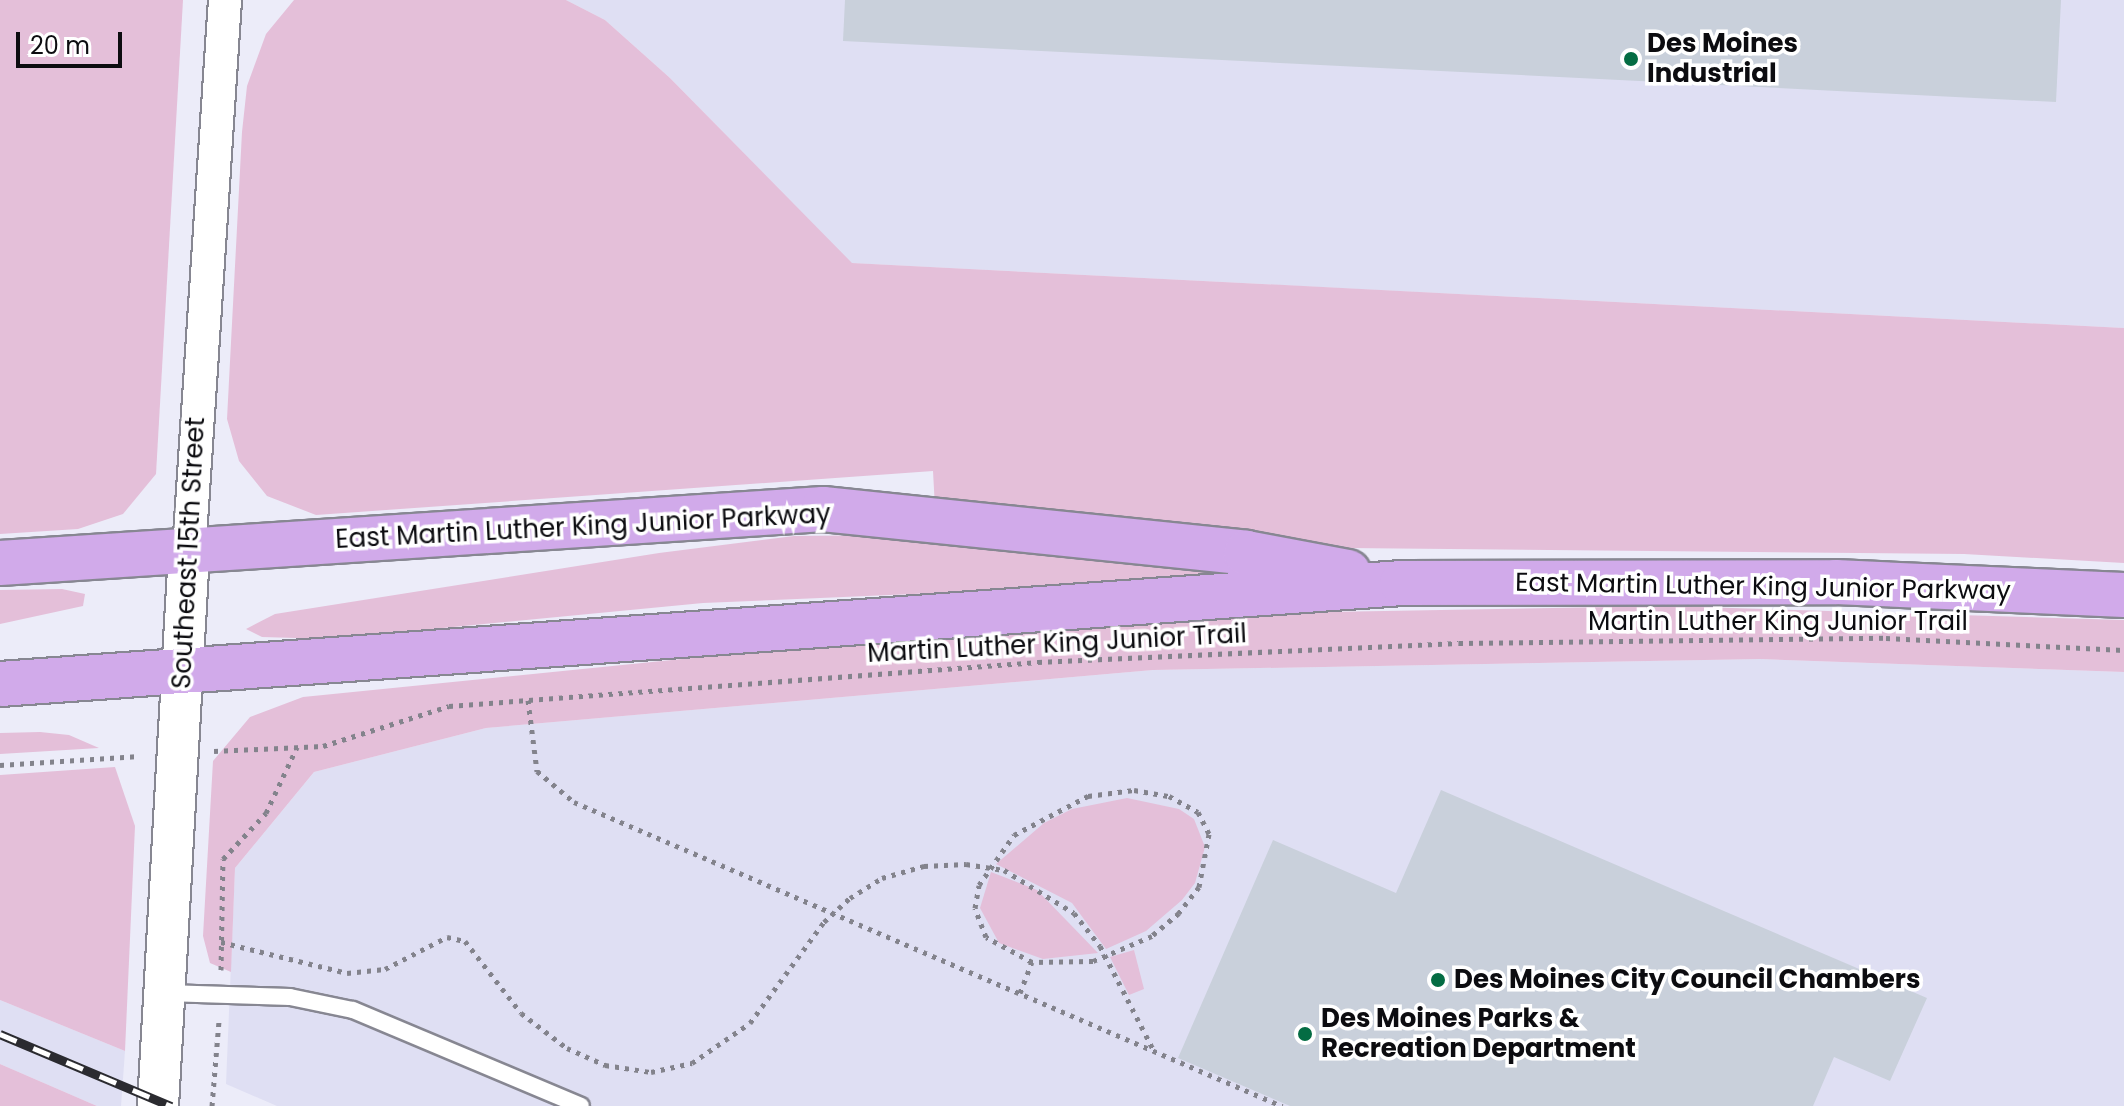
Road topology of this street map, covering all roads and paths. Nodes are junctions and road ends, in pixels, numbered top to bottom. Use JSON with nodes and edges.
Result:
{"nodes":[{"id":1,"x":225,"y":0,"type":"edge"},
{"id":2,"x":189,"y":552,"type":"junction"},
{"id":3,"x":0,"y":563,"type":"edge"},
{"id":4,"x":1402,"y":583,"type":"junction"},
{"id":5,"x":2124,"y":595,"type":"edge"},
{"id":6,"x":2124,"y":650,"type":"edge"},
{"id":7,"x":181,"y":675,"type":"junction"},
{"id":8,"x":0,"y":684,"type":"edge"},
{"id":9,"x":528,"y":700,"type":"junction"},
{"id":10,"x":297,"y":747,"type":"junction"},
{"id":11,"x":177,"y":753,"type":"junction"},
{"id":12,"x":0,"y":765,"type":"edge"},
{"id":13,"x":988,"y":868,"type":"junction"},
{"id":14,"x":833,"y":913,"type":"junction"},
{"id":15,"x":221,"y":942,"type":"junction"},
{"id":16,"x":1105,"y":956,"type":"junction"},
{"id":17,"x":1032,"y":962,"type":"junction"},
{"id":18,"x":166,"y":993,"type":"junction"},
{"id":19,"x":1020,"y":993,"type":"junction"},
{"id":20,"x":220,"y":995,"type":"junction"},
{"id":21,"x":1154,"y":1051,"type":"junction"},
{"id":22,"x":158,"y":1106,"type":"edge"},
{"id":23,"x":212,"y":1106,"type":"edge"},
{"id":24,"x":581,"y":1106,"type":"edge"},
{"id":25,"x":1282,"y":1106,"type":"edge"}],
"edges":[{"from":1,"to":2,"type":"street","name":"Southeast 15th Street"},
{"from":2,"to":3,"type":"main road","name":"East Martin Luther King Junior Parkway"},
{"from":2,"to":4,"type":"main road","name":"East Martin Luther King Junior Parkway"},
{"from":2,"to":7,"type":"street","name":"Southeast 15th Street"},
{"from":4,"to":5,"type":"main road","name":"East Martin Luther King Junior Parkway"},
{"from":4,"to":7,"type":"main road","name":"East Martin Luther King Junior Parkway"},
{"from":6,"to":9,"type":"path","name":"Martin Luther King Junior Trail"},
{"from":7,"to":8,"type":"main road","name":"East Martin Luther King Junior Parkway"},
{"from":7,"to":11,"type":"street","name":"Southeast 15th Street"},
{"from":9,"to":10,"type":"path","name":"Martin Luther King Junior Trail"},
{"from":9,"to":14,"type":"path"},
{"from":10,"to":11,"type":"path","name":"Martin Luther King Junior Trail"},
{"from":10,"to":15,"type":"path"},
{"from":11,"to":12,"type":"path","name":"Martin Luther King Junior Trail"},
{"from":11,"to":18,"type":"street","name":"Southeast 15th Street"},
{"from":13,"to":14,"type":"path"},
{"from":13,"to":16,"type":"path"},
{"from":13,"to":16,"type":"path"},
{"from":13,"to":17,"type":"path"},
{"from":14,"to":15,"type":"path"},
{"from":14,"to":19,"type":"path"},
{"from":15,"to":20,"type":"path"},
{"from":16,"to":17,"type":"path"},
{"from":16,"to":21,"type":"path"},
{"from":17,"to":19,"type":"path"},
{"from":18,"to":20,"type":"lane"},
{"from":18,"to":22,"type":"street","name":"Southeast 15th Street"},
{"from":19,"to":21,"type":"path"},
{"from":20,"to":23,"type":"path"},
{"from":20,"to":24,"type":"lane"},
{"from":21,"to":25,"type":"path"}]}
